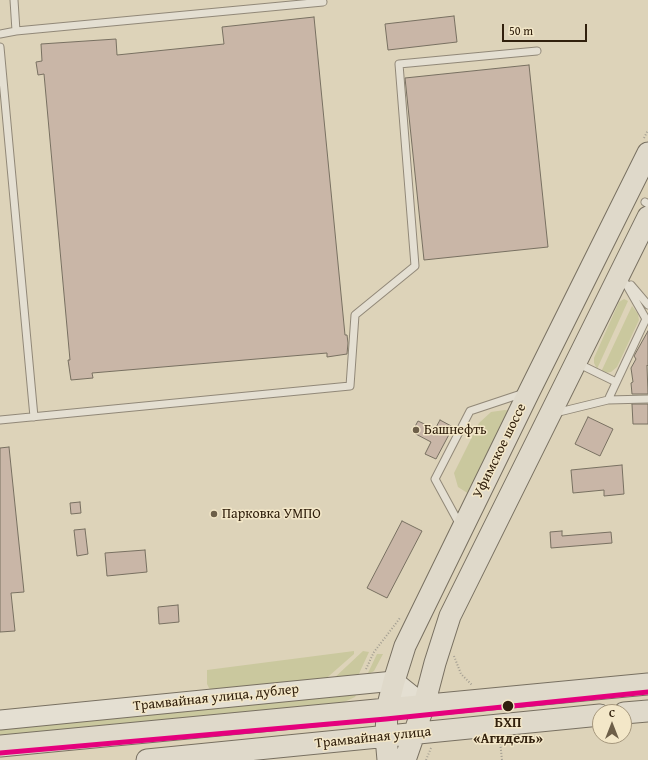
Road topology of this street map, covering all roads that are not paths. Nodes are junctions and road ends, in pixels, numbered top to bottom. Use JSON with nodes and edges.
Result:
{"nodes":[{"id":1,"x":14,"y":0,"type":"edge"},
{"id":2,"x":323,"y":2,"type":"dead end"},
{"id":3,"x":16,"y":31,"type":"junction"},
{"id":4,"x":0,"y":34,"type":"edge"},
{"id":5,"x":0,"y":47,"type":"edge"},
{"id":6,"x":537,"y":52,"type":"dead end"},
{"id":7,"x":648,"y":153,"type":"edge"},
{"id":8,"x":647,"y":207,"type":"edge"},
{"id":9,"x":620,"y":273,"type":"junction"},
{"id":10,"x":648,"y":305,"type":"edge"},
{"id":11,"x":577,"y":363,"type":"junction"},
{"id":12,"x":616,"y":382,"type":"junction"},
{"id":13,"x":529,"y":392,"type":"junction"},
{"id":14,"x":648,"y":399,"type":"edge"},
{"id":15,"x":608,"y":400,"type":"junction"},
{"id":16,"x":551,"y":414,"type":"junction"},
{"id":17,"x":34,"y":417,"type":"junction"},
{"id":18,"x":0,"y":420,"type":"edge"},
{"id":19,"x":462,"y":528,"type":"junction"},
{"id":20,"x":405,"y":646,"type":"junction"},
{"id":21,"x":435,"y":663,"type":"junction"},
{"id":22,"x":394,"y":680,"type":"junction"},
{"id":23,"x":648,"y":684,"type":"edge"},
{"id":24,"x":424,"y":705,"type":"junction"},
{"id":25,"x":387,"y":708,"type":"junction"},
{"id":26,"x":648,"y":711,"type":"edge"},
{"id":27,"x":632,"y":712,"type":"edge"},
{"id":28,"x":592,"y":716,"type":"edge"},
{"id":29,"x":0,"y":720,"type":"edge"},
{"id":30,"x":414,"y":734,"type":"junction"},
{"id":31,"x":386,"y":736,"type":"junction"},
{"id":32,"x":0,"y":746,"type":"edge"},
{"id":33,"x":147,"y":760,"type":"edge"},
{"id":34,"x":388,"y":760,"type":"edge"},
{"id":35,"x":405,"y":760,"type":"edge"}],
"edges":[{"from":1,"to":3,"type":"lane"},
{"from":2,"to":3,"type":"lane"},
{"from":3,"to":4,"type":"lane"},
{"from":5,"to":17,"type":"lane"},
{"from":6,"to":17,"type":"lane"},
{"from":7,"to":13,"type":"main road","name":"Уфимское шоссе"},
{"from":8,"to":9,"type":"main road","name":"Уфимское шоссе"},
{"from":9,"to":10,"type":"lane"},
{"from":9,"to":11,"type":"main road","name":"Уфимское шоссе"},
{"from":9,"to":12,"type":"lane"},
{"from":11,"to":12,"type":"lane"},
{"from":11,"to":16,"type":"main road","name":"Уфимское шоссе"},
{"from":12,"to":15,"type":"lane"},
{"from":13,"to":19,"type":"main road","name":"Уфимское шоссе"},
{"from":13,"to":19,"type":"lane"},
{"from":14,"to":15,"type":"lane"},
{"from":15,"to":16,"type":"lane"},
{"from":16,"to":21,"type":"main road","name":"Уфимское шоссе"},
{"from":17,"to":18,"type":"lane"},
{"from":19,"to":20,"type":"main road","name":"Уфимское шоссе"},
{"from":20,"to":21,"type":"main road"},
{"from":20,"to":22,"type":"main road","name":"Уфимское шоссе"},
{"from":21,"to":24,"type":"main road","name":"Уфимское шоссе"},
{"from":22,"to":24,"type":"street"},
{"from":22,"to":25,"type":"main road","name":"Уфимское шоссе"},
{"from":22,"to":29,"type":"street","name":"Трамвайная улица, дублер"},
{"from":23,"to":24,"type":"main road","name":"Трамвайная улица"},
{"from":24,"to":25,"type":"main road","name":"Трамвайная улица"},
{"from":24,"to":30,"type":"main road","name":"Уфимское шоссе"},
{"from":25,"to":31,"type":"main road","name":"Уфимское шоссе"},
{"from":25,"to":32,"type":"main road","name":"Трамвайная улица"},
{"from":26,"to":27,"type":"main road"},
{"from":28,"to":30,"type":"main road","name":"Трамвайная улица"},
{"from":30,"to":31,"type":"main road","name":"Трамвайная улица"},
{"from":30,"to":35,"type":"main road","name":"Уфимское шоссе"},
{"from":31,"to":33,"type":"main road","name":"Трамвайная улица"},
{"from":31,"to":34,"type":"main road","name":"Уфимское шоссе"}]}
